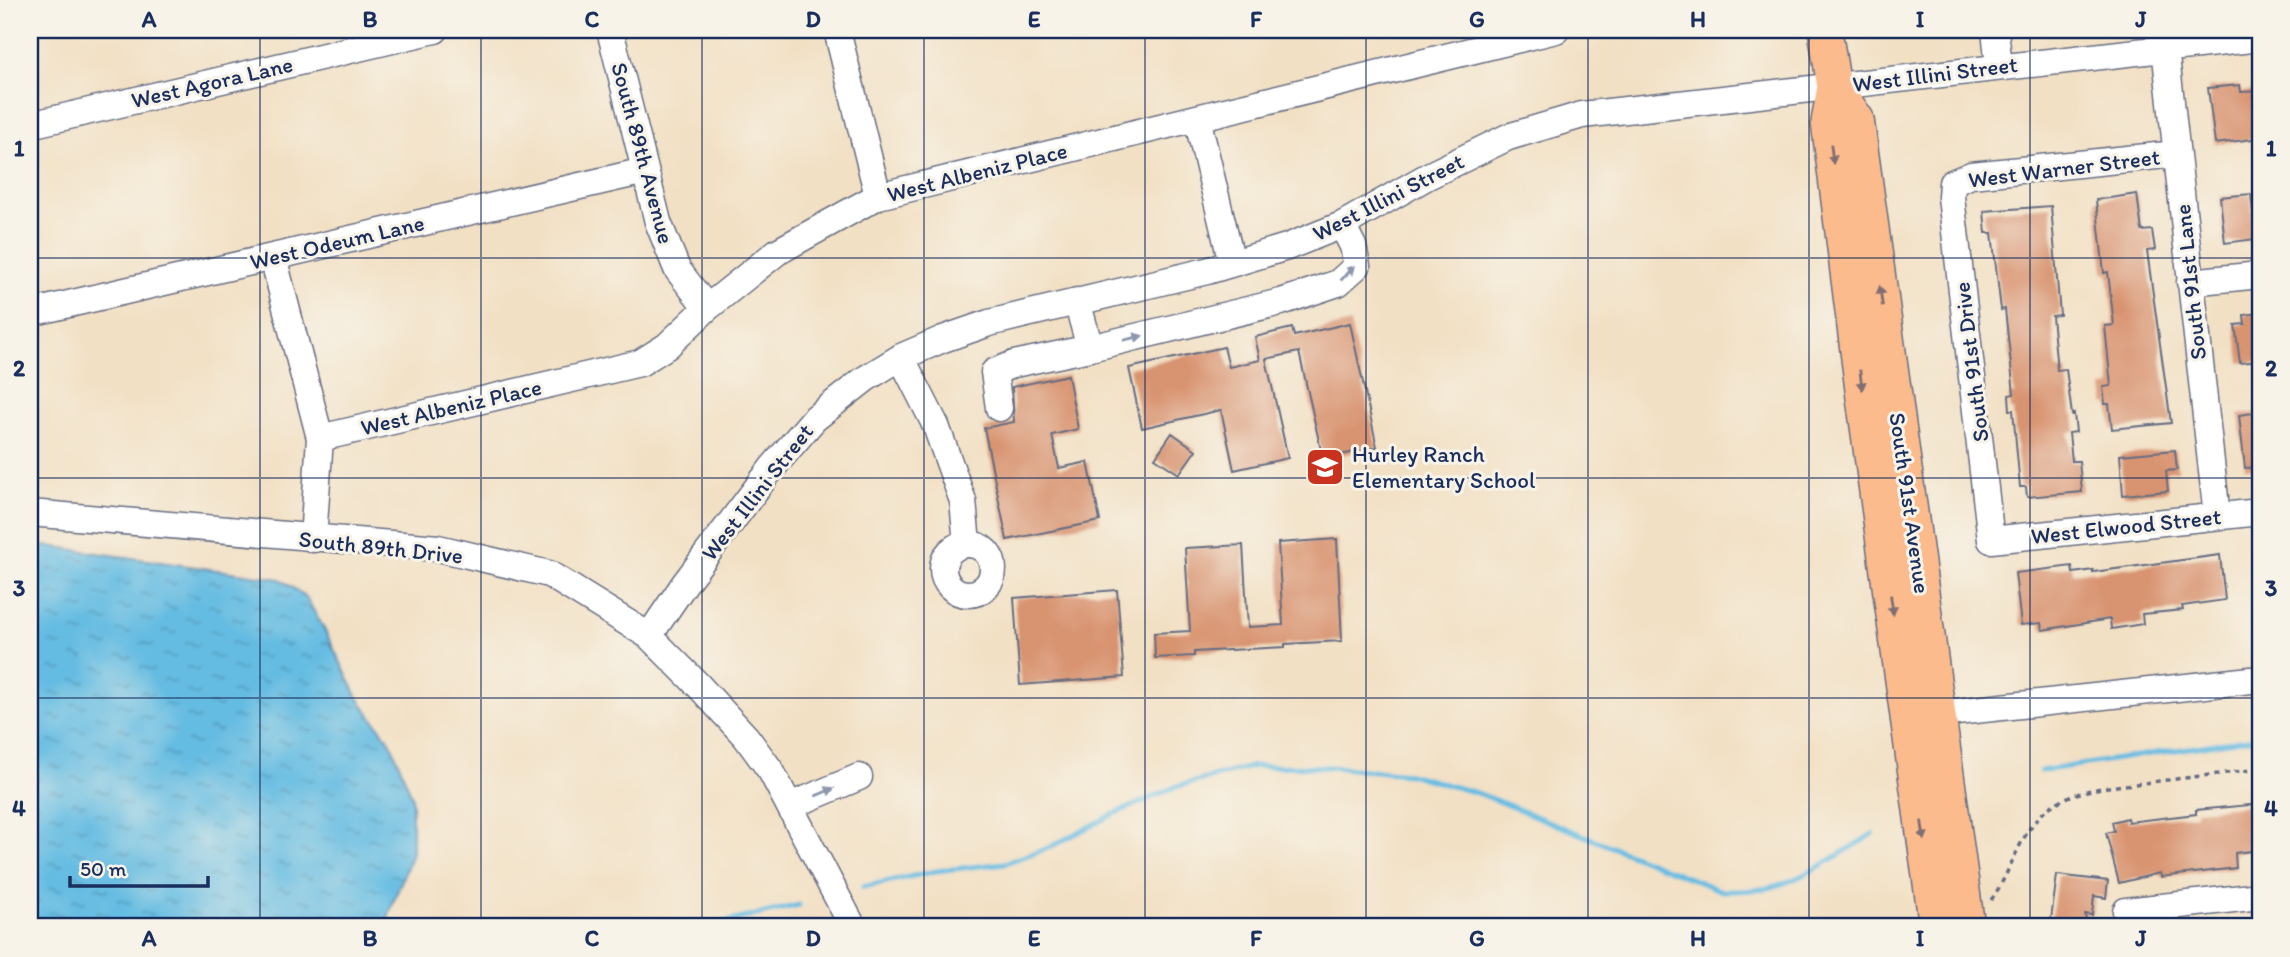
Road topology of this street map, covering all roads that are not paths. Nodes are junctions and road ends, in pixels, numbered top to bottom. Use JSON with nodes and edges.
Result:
{"nodes":[{"id":1,"x":435,"y":30,"type":"edge"},
{"id":2,"x":610,"y":30,"type":"edge"},
{"id":3,"x":838,"y":30,"type":"edge"},
{"id":4,"x":1556,"y":30,"type":"edge"},
{"id":5,"x":1825,"y":30,"type":"edge"},
{"id":6,"x":1996,"y":30,"type":"edge"},
{"id":7,"x":2260,"y":38,"type":"edge"},
{"id":8,"x":2164,"y":39,"type":"edge"},
{"id":9,"x":1999,"y":66,"type":"junction"},
{"id":10,"x":1834,"y":87,"type":"junction"},
{"id":11,"x":1197,"y":118,"type":"junction"},
{"id":12,"x":30,"y":125,"type":"edge"},
{"id":13,"x":2176,"y":154,"type":"junction"},
{"id":14,"x":645,"y":171,"type":"junction"},
{"id":15,"x":1952,"y":183,"type":"joint"},
{"id":16,"x":878,"y":196,"type":"junction"},
{"id":17,"x":1342,"y":225,"type":"junction"},
{"id":18,"x":273,"y":257,"type":"junction"},
{"id":19,"x":1232,"y":263,"type":"junction"},
{"id":20,"x":2260,"y":275,"type":"edge"},
{"id":21,"x":2190,"y":282,"type":"junction"},
{"id":22,"x":1077,"y":301,"type":"junction"},
{"id":23,"x":707,"y":308,"type":"junction"},
{"id":24,"x":30,"y":313,"type":"edge"},
{"id":25,"x":1090,"y":348,"type":"junction"},
{"id":26,"x":901,"y":357,"type":"junction"},
{"id":27,"x":999,"y":408,"type":"dead end"},
{"id":28,"x":320,"y":438,"type":"junction"},
{"id":29,"x":2260,"y":512,"type":"edge"},
{"id":30,"x":30,"y":513,"type":"edge"},
{"id":31,"x":2217,"y":516,"type":"junction"},
{"id":32,"x":313,"y":539,"type":"junction"},
{"id":33,"x":1991,"y":540,"type":"joint"},
{"id":34,"x":967,"y":544,"type":"dead end"},
{"id":35,"x":649,"y":636,"type":"junction"},
{"id":36,"x":2260,"y":679,"type":"edge"},
{"id":37,"x":1938,"y":714,"type":"junction"},
{"id":38,"x":859,"y":777,"type":"dead end"},
{"id":39,"x":790,"y":806,"type":"junction"},
{"id":40,"x":2260,"y":896,"type":"edge"},
{"id":41,"x":1966,"y":916,"type":"edge"},
{"id":42,"x":2127,"y":919,"type":"edge"},
{"id":43,"x":853,"y":927,"type":"edge"},
{"id":44,"x":1936,"y":927,"type":"edge"}],
"edges":[{"from":1,"to":12,"type":"street","name":"West Agora Lane"},
{"from":2,"to":14,"type":"street","name":"South 89th Avenue"},
{"from":3,"to":16,"type":"street"},
{"from":4,"to":11,"type":"street","name":"West Albeniz Place"},
{"from":5,"to":10,"type":"main road","name":"South 91st Avenue"},
{"from":6,"to":9,"type":"street"},
{"from":7,"to":8,"type":"street","name":"West Illini Street"},
{"from":8,"to":9,"type":"street","name":"West Illini Street"},
{"from":8,"to":13,"type":"street","name":"South 91st Lane"},
{"from":9,"to":10,"type":"street","name":"West Illini Street"},
{"from":10,"to":17,"type":"street","name":"West Illini Street"},
{"from":37,"to":10,"type":"main road","name":"South 91st Avenue","one_way":true},
{"from":10,"to":44,"type":"main road","name":"South 91st Avenue","one_way":true},
{"from":11,"to":16,"type":"street","name":"West Albeniz Place"},
{"from":11,"to":19,"type":"street"},
{"from":13,"to":15,"type":"street","name":"West Warner Street"},
{"from":13,"to":21,"type":"street","name":"South 91st Lane"},
{"from":14,"to":18,"type":"street","name":"West Odeum Lane"},
{"from":14,"to":23,"type":"street","name":"South 89th Avenue"},
{"from":15,"to":33,"type":"street","name":"South 91st Drive"},
{"from":16,"to":23,"type":"street","name":"West Albeniz Place"},
{"from":17,"to":19,"type":"street","name":"West Illini Street"},
{"from":25,"to":17,"type":"street","one_way":true},
{"from":18,"to":24,"type":"street","name":"West Odeum Lane"},
{"from":18,"to":28,"type":"street"},
{"from":19,"to":22,"type":"street","name":"West Illini Street"},
{"from":20,"to":21,"type":"street"},
{"from":21,"to":31,"type":"street","name":"South 91st Lane"},
{"from":22,"to":25,"type":"street"},
{"from":22,"to":26,"type":"street","name":"West Illini Street"},
{"from":23,"to":28,"type":"street","name":"West Albeniz Place"},
{"from":25,"to":27,"type":"street"},
{"from":26,"to":34,"type":"street"},
{"from":26,"to":35,"type":"street","name":"West Illini Street"},
{"from":28,"to":32,"type":"street"},
{"from":29,"to":31,"type":"street","name":"West Elwood Street"},
{"from":30,"to":32,"type":"street","name":"South 89th Drive"},
{"from":31,"to":33,"type":"street","name":"West Elwood Street"},
{"from":32,"to":35,"type":"street","name":"South 89th Drive"},
{"from":35,"to":39,"type":"street","name":"South 89th Drive"},
{"from":36,"to":37,"type":"street"},
{"from":37,"to":41,"type":"main road","name":"South 91st Avenue"},
{"from":39,"to":38,"type":"street","one_way":true},
{"from":39,"to":43,"type":"street","name":"South 89th Drive"},
{"from":40,"to":42,"type":"street"}]}
